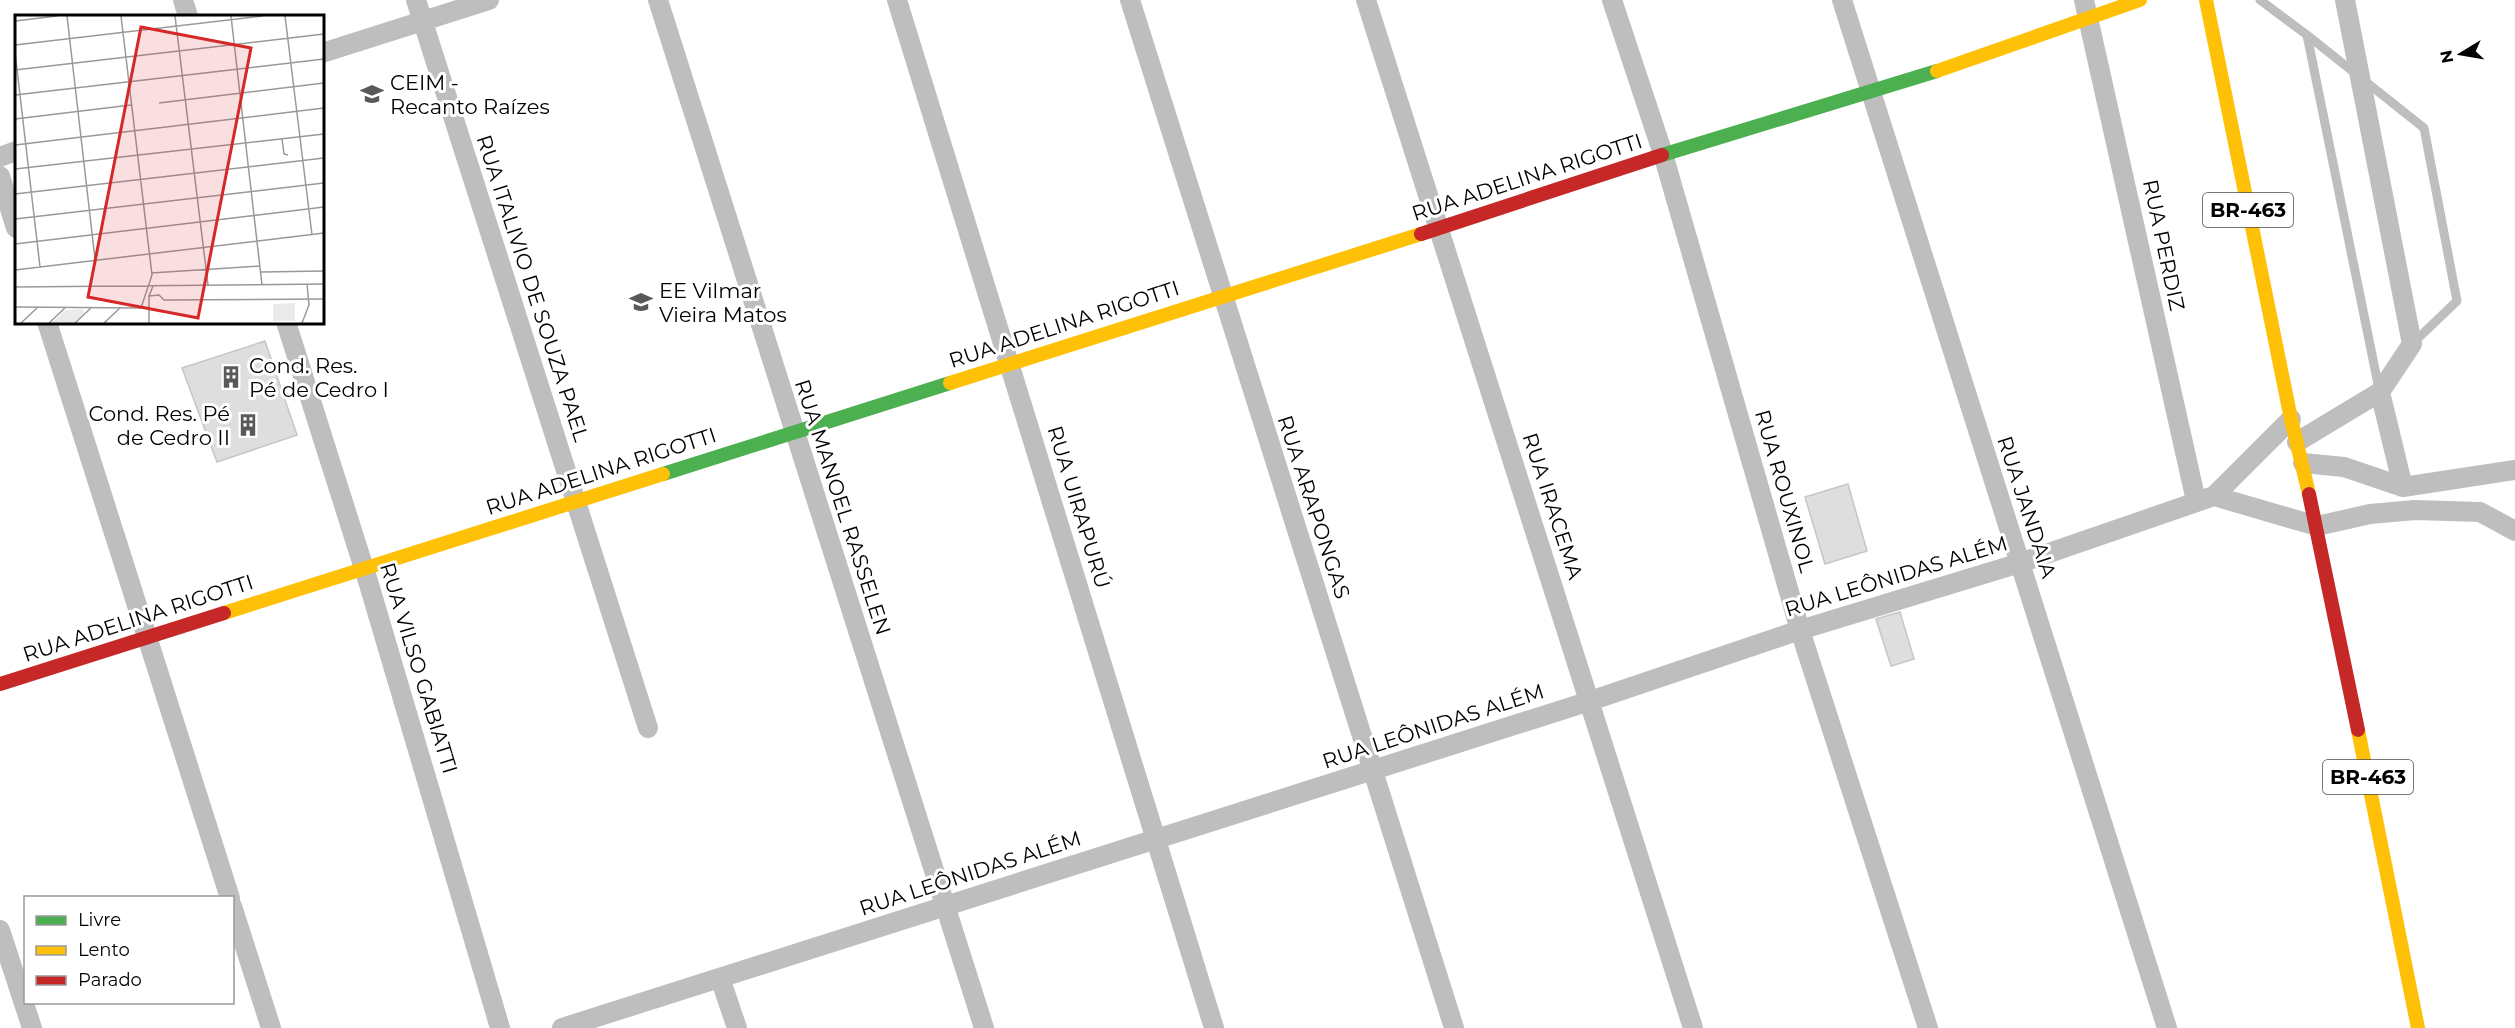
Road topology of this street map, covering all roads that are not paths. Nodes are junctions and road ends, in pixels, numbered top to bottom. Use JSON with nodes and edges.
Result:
{"nodes":[{"id":1,"x":183,"y":0,"type":"edge"},
{"id":2,"x":416,"y":0,"type":"edge"},
{"id":3,"x":489,"y":0,"type":"edge"},
{"id":4,"x":658,"y":0,"type":"edge"},
{"id":5,"x":897,"y":0,"type":"edge"},
{"id":6,"x":1130,"y":0,"type":"edge"},
{"id":7,"x":1366,"y":0,"type":"edge"},
{"id":8,"x":1612,"y":0,"type":"edge"},
{"id":9,"x":1842,"y":0,"type":"edge"},
{"id":10,"x":2084,"y":0,"type":"edge"},
{"id":11,"x":2140,"y":0,"type":"edge"},
{"id":12,"x":2206,"y":0,"type":"edge"},
{"id":13,"x":2260,"y":0,"type":"edge"},
{"id":14,"x":2345,"y":0,"type":"edge"},
{"id":15,"x":188,"y":15,"type":"edge"},
{"id":16,"x":2090,"y":19,"type":"junction"},
{"id":17,"x":423,"y":21,"type":"junction"},
{"id":18,"x":2307,"y":35,"type":"junction"},
{"id":19,"x":324,"y":52,"type":"edge"},
{"id":20,"x":2361,"y":77,"type":"junction"},
{"id":21,"x":1869,"y":92,"type":"junction"},
{"id":22,"x":15,"y":152,"type":"edge"},
{"id":23,"x":1663,"y":154,"type":"junction"},
{"id":24,"x":0,"y":157,"type":"edge"},
{"id":25,"x":0,"y":176,"type":"edge"},
{"id":26,"x":15,"y":225,"type":"edge"},
{"id":27,"x":1439,"y":228,"type":"junction"},
{"id":28,"x":1223,"y":296,"type":"junction"},
{"id":29,"x":48,"y":324,"type":"edge"},
{"id":30,"x":287,"y":324,"type":"edge"},
{"id":31,"x":2412,"y":344,"type":"junction"},
{"id":32,"x":1009,"y":364,"type":"junction"},
{"id":33,"x":2380,"y":392,"type":"junction"},
{"id":34,"x":2291,"y":419,"type":"junction"},
{"id":35,"x":795,"y":432,"type":"junction"},
{"id":36,"x":2297,"y":442,"type":"junction"},
{"id":37,"x":2303,"y":463,"type":"junction"},
{"id":38,"x":2515,"y":470,"type":"edge"},
{"id":39,"x":2403,"y":487,"type":"junction"},
{"id":40,"x":2205,"y":498,"type":"junction"},
{"id":41,"x":575,"y":501,"type":"junction"},
{"id":42,"x":2317,"y":526,"type":"junction"},
{"id":43,"x":2515,"y":531,"type":"edge"},
{"id":44,"x":2020,"y":563,"type":"junction"},
{"id":45,"x":364,"y":568,"type":"junction"},
{"id":46,"x":1800,"y":630,"type":"junction"},
{"id":47,"x":147,"y":637,"type":"junction"},
{"id":48,"x":0,"y":684,"type":"edge"},
{"id":49,"x":1590,"y":701,"type":"junction"},
{"id":50,"x":648,"y":728,"type":"dead end"},
{"id":51,"x":1372,"y":771,"type":"junction"},
{"id":52,"x":1157,"y":839,"type":"junction"},
{"id":53,"x":230,"y":896,"type":"edge"},
{"id":54,"x":945,"y":907,"type":"junction"},
{"id":55,"x":234,"y":912,"type":"edge"},
{"id":56,"x":0,"y":930,"type":"edge"},
{"id":57,"x":720,"y":978,"type":"junction"},
{"id":58,"x":24,"y":1004,"type":"edge"},
{"id":59,"x":24,"y":1004,"type":"edge"},
{"id":60,"x":32,"y":1028,"type":"edge"},
{"id":61,"x":271,"y":1028,"type":"edge"},
{"id":62,"x":501,"y":1028,"type":"edge"},
{"id":63,"x":562,"y":1028,"type":"edge"},
{"id":64,"x":737,"y":1028,"type":"edge"},
{"id":65,"x":984,"y":1028,"type":"edge"},
{"id":66,"x":1214,"y":1028,"type":"edge"},
{"id":67,"x":1454,"y":1028,"type":"edge"},
{"id":68,"x":1693,"y":1028,"type":"edge"},
{"id":69,"x":1928,"y":1028,"type":"edge"},
{"id":70,"x":2167,"y":1028,"type":"edge"},
{"id":71,"x":2418,"y":1028,"type":"edge"}],
"edges":[{"from":1,"to":15,"type":"street"},
{"from":2,"to":17,"type":"street","name":"RUA ITALIVIO DE SOUZA PAEL"},
{"from":3,"to":17,"type":"street"},
{"from":4,"to":35,"type":"street","name":"RUA MANOEL RASSELEN"},
{"from":5,"to":32,"type":"street","name":"RUA UIRAPURÚ"},
{"from":6,"to":28,"type":"street","name":"RUA ARAPONGAS"},
{"from":7,"to":27,"type":"street","name":"RUA IRACEMA"},
{"from":8,"to":23,"type":"street","name":"RUA ROUXINOL"},
{"from":9,"to":21,"type":"street","name":"RUA JANDAIA"},
{"from":10,"to":16,"type":"street","name":"RUA PERDIZ"},
{"from":11,"to":16,"type":"main road","name":"RUA ADELINA RIGOTTI"},
{"from":12,"to":34,"type":"main road","number":"BR-463"},
{"from":13,"to":18,"type":"lane"},
{"from":14,"to":20,"type":"street"},
{"from":16,"to":21,"type":"main road","name":"RUA ADELINA RIGOTTI"},
{"from":16,"to":40,"type":"street","name":"RUA PERDIZ"},
{"from":17,"to":19,"type":"street"},
{"from":17,"to":41,"type":"street","name":"RUA ITALIVIO DE SOUZA PAEL"},
{"from":18,"to":20,"type":"lane"},
{"from":18,"to":33,"type":"lane"},
{"from":20,"to":31,"type":"street"},
{"from":20,"to":31,"type":"lane"},
{"from":21,"to":23,"type":"main road","name":"RUA ADELINA RIGOTTI"},
{"from":21,"to":44,"type":"street","name":"RUA JANDAIA"},
{"from":22,"to":24,"type":"street"},
{"from":23,"to":27,"type":"main road","name":"RUA ADELINA RIGOTTI"},
{"from":23,"to":46,"type":"street","name":"RUA ROUXINOL"},
{"from":25,"to":26,"type":"street"},
{"from":27,"to":28,"type":"main road","name":"RUA ADELINA RIGOTTI"},
{"from":27,"to":49,"type":"street","name":"RUA IRACEMA"},
{"from":28,"to":32,"type":"main road","name":"RUA ADELINA RIGOTTI"},
{"from":28,"to":51,"type":"street","name":"RUA ARAPONGAS"},
{"from":29,"to":47,"type":"street"},
{"from":30,"to":45,"type":"street","name":"RUA VILSO GABIATTI"},
{"from":31,"to":33,"type":"street"},
{"from":32,"to":35,"type":"main road","name":"RUA ADELINA RIGOTTI"},
{"from":32,"to":52,"type":"street","name":"RUA UIRAPURÚ"},
{"from":33,"to":36,"type":"street"},
{"from":33,"to":39,"type":"street"},
{"from":34,"to":36,"type":"main road","number":"BR-463"},
{"from":34,"to":40,"type":"street"},
{"from":35,"to":41,"type":"main road","name":"RUA ADELINA RIGOTTI"},
{"from":35,"to":54,"type":"street","name":"RUA MANOEL RASSELEN"},
{"from":36,"to":37,"type":"main road","number":"BR-463"},
{"from":37,"to":39,"type":"street"},
{"from":37,"to":42,"type":"main road","number":"BR-463"},
{"from":38,"to":39,"type":"street"},
{"from":40,"to":42,"type":"street"},
{"from":40,"to":44,"type":"street","name":"RUA LEÔNIDAS ALÉM"},
{"from":41,"to":45,"type":"main road","name":"RUA ADELINA RIGOTTI"},
{"from":41,"to":50,"type":"street","name":"RUA ITALIVIO DE SOUZA PAEL"},
{"from":42,"to":43,"type":"street"},
{"from":42,"to":71,"type":"main road","number":"BR-463"},
{"from":44,"to":46,"type":"street","name":"RUA LEÔNIDAS ALÉM"},
{"from":44,"to":70,"type":"street","name":"RUA JANDAIA"},
{"from":45,"to":47,"type":"main road","name":"RUA ADELINA RIGOTTI"},
{"from":45,"to":62,"type":"street","name":"RUA VILSO GABIATTI"},
{"from":46,"to":49,"type":"street","name":"RUA LEÔNIDAS ALÉM"},
{"from":46,"to":69,"type":"street","name":"RUA ROUXINOL"},
{"from":47,"to":48,"type":"main road","name":"RUA ADELINA RIGOTTI"},
{"from":47,"to":53,"type":"street"},
{"from":49,"to":51,"type":"street","name":"RUA LEÔNIDAS ALÉM"},
{"from":49,"to":68,"type":"street","name":"RUA IRACEMA"},
{"from":51,"to":52,"type":"street","name":"RUA LEÔNIDAS ALÉM"},
{"from":51,"to":67,"type":"street","name":"RUA ARAPONGAS"},
{"from":52,"to":54,"type":"street","name":"RUA LEÔNIDAS ALÉM"},
{"from":52,"to":66,"type":"street","name":"RUA UIRAPURÚ"},
{"from":54,"to":57,"type":"street","name":"RUA LEÔNIDAS ALÉM"},
{"from":54,"to":65,"type":"street","name":"RUA MANOEL RASSELEN"},
{"from":55,"to":61,"type":"street"},
{"from":56,"to":58,"type":"street"},
{"from":57,"to":63,"type":"street","name":"RUA LEÔNIDAS ALÉM"},
{"from":57,"to":64,"type":"street"},
{"from":59,"to":60,"type":"street"}]}
